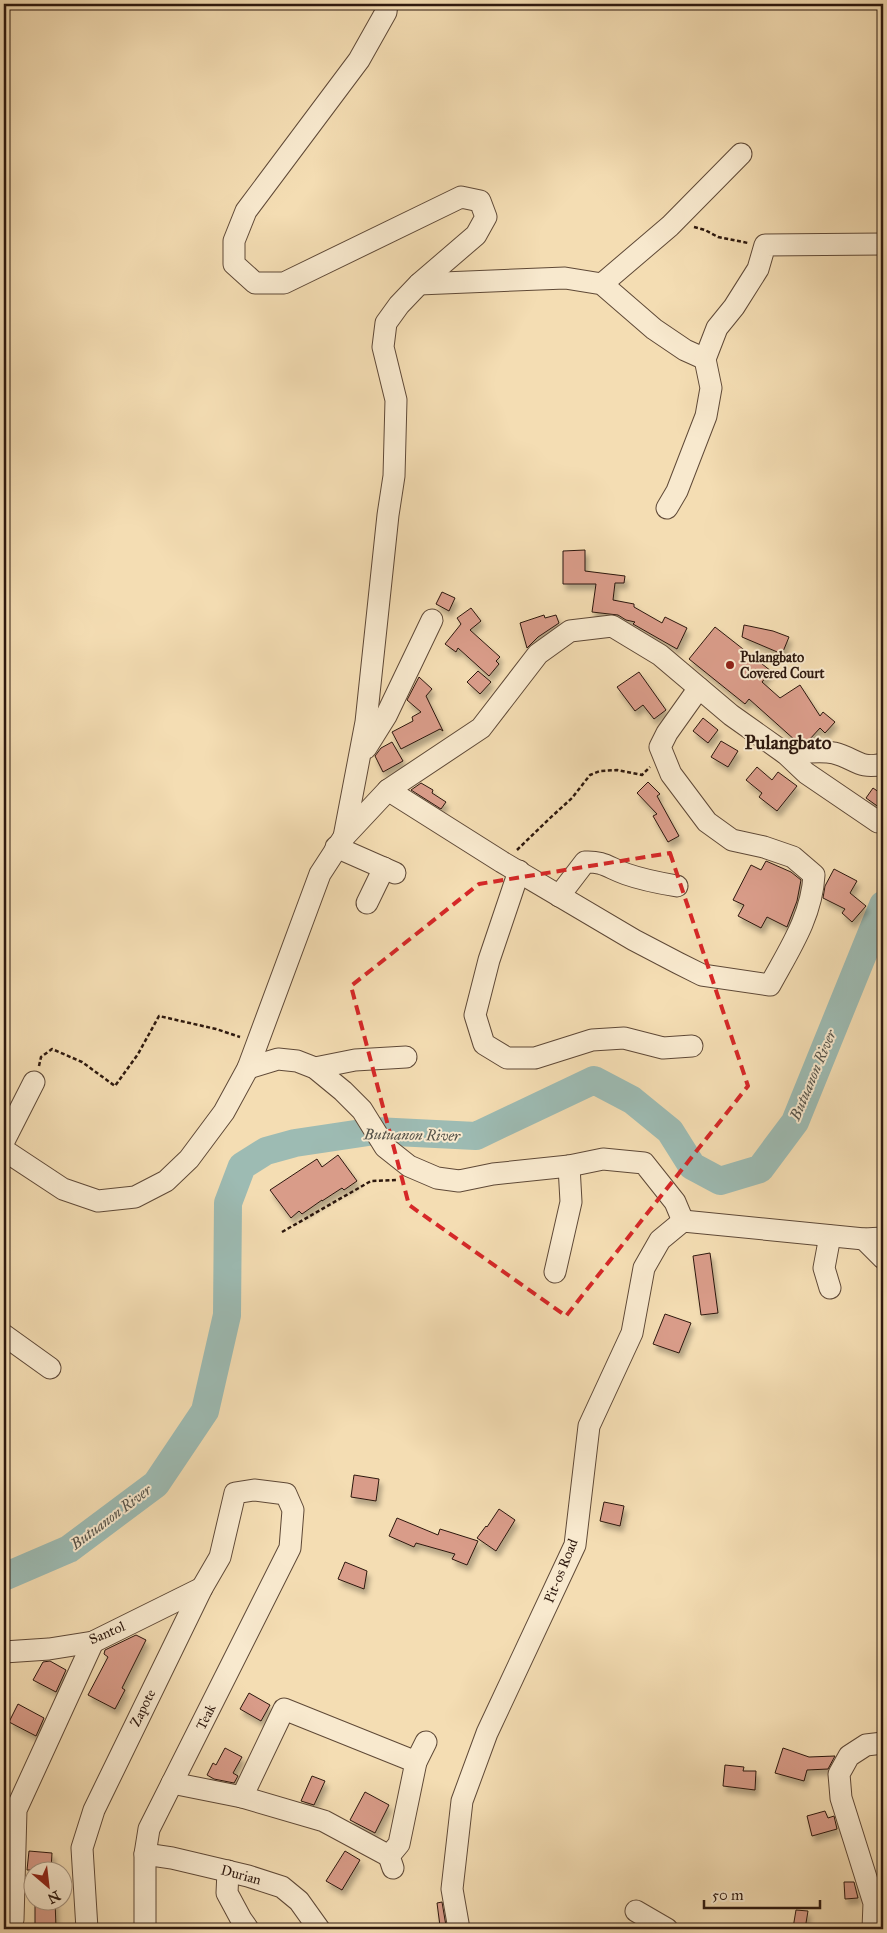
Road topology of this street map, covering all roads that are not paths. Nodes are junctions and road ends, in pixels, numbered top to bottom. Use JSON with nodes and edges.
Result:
{"nodes":[{"id":1,"x":387,"y":4,"type":"edge"},
{"id":2,"x":740,"y":154,"type":"dead end"},
{"id":3,"x":883,"y":244,"type":"edge"},
{"id":4,"x":419,"y":284,"type":"junction"},
{"id":5,"x":602,"y":284,"type":"junction"},
{"id":6,"x":706,"y":359,"type":"junction"},
{"id":7,"x":667,"y":508,"type":"dead end"},
{"id":8,"x":432,"y":620,"type":"dead end"},
{"id":9,"x":699,"y":688,"type":"junction"},
{"id":10,"x":786,"y":754,"type":"junction"},
{"id":11,"x":358,"y":759,"type":"junction"},
{"id":12,"x":883,"y":764,"type":"edge"},
{"id":13,"x":388,"y":790,"type":"junction"},
{"id":14,"x":878,"y":822,"type":"dead end"},
{"id":15,"x":340,"y":842,"type":"junction"},
{"id":16,"x":511,"y":867,"type":"junction"},
{"id":17,"x":677,"y":886,"type":"dead end"},
{"id":18,"x":559,"y":896,"type":"junction"},
{"id":19,"x":367,"y":903,"type":"dead end"},
{"id":20,"x":692,"y":1046,"type":"dead end"},
{"id":21,"x":406,"y":1057,"type":"dead end"},
{"id":22,"x":248,"y":1068,"type":"junction"},
{"id":23,"x":315,"y":1068,"type":"junction"},
{"id":24,"x":34,"y":1082,"type":"dead end"},
{"id":25,"x":4,"y":1141,"type":"edge"},
{"id":26,"x":4,"y":1150,"type":"edge"},
{"id":27,"x":569,"y":1166,"type":"junction"},
{"id":28,"x":683,"y":1221,"type":"junction"},
{"id":29,"x":830,"y":1236,"type":"junction"},
{"id":30,"x":874,"y":1238,"type":"edge"},
{"id":31,"x":883,"y":1258,"type":"edge"},
{"id":32,"x":555,"y":1272,"type":"dead end"},
{"id":33,"x":830,"y":1288,"type":"dead end"},
{"id":34,"x":4,"y":1336,"type":"edge"},
{"id":35,"x":50,"y":1368,"type":"dead end"},
{"id":36,"x":235,"y":1493,"type":"joint"},
{"id":37,"x":202,"y":1588,"type":"junction"},
{"id":38,"x":93,"y":1642,"type":"junction"},
{"id":39,"x":4,"y":1652,"type":"edge"},
{"id":40,"x":426,"y":1742,"type":"dead end"},
{"id":41,"x":883,"y":1743,"type":"edge"},
{"id":42,"x":416,"y":1762,"type":"junction"},
{"id":43,"x":172,"y":1783,"type":"junction"},
{"id":44,"x":242,"y":1797,"type":"junction"},
{"id":45,"x":145,"y":1854,"type":"junction"},
{"id":46,"x":228,"y":1872,"type":"junction"},
{"id":47,"x":636,"y":1911,"type":"dead end"},
{"id":48,"x":6,"y":1929,"type":"edge"},
{"id":49,"x":87,"y":1929,"type":"edge"},
{"id":50,"x":145,"y":1929,"type":"edge"},
{"id":51,"x":248,"y":1929,"type":"edge"},
{"id":52,"x":319,"y":1929,"type":"edge"},
{"id":53,"x":459,"y":1929,"type":"edge"},
{"id":54,"x":667,"y":1929,"type":"edge"},
{"id":55,"x":873,"y":1929,"type":"edge"}],
"edges":[{"from":1,"to":4,"type":"street"},
{"from":2,"to":5,"type":"street"},
{"from":3,"to":6,"type":"street"},
{"from":4,"to":5,"type":"street"},
{"from":4,"to":11,"type":"street"},
{"from":5,"to":6,"type":"street"},
{"from":6,"to":7,"type":"street"},
{"from":8,"to":11,"type":"street"},
{"from":9,"to":10,"type":"street"},
{"from":9,"to":13,"type":"street"},
{"from":9,"to":18,"type":"street"},
{"from":10,"to":12,"type":"street"},
{"from":10,"to":14,"type":"street"},
{"from":11,"to":15,"type":"street"},
{"from":13,"to":15,"type":"street"},
{"from":13,"to":16,"type":"street"},
{"from":15,"to":19,"type":"street"},
{"from":15,"to":22,"type":"street"},
{"from":16,"to":18,"type":"street"},
{"from":16,"to":20,"type":"street"},
{"from":17,"to":18,"type":"street"},
{"from":21,"to":23,"type":"street"},
{"from":22,"to":23,"type":"street"},
{"from":22,"to":26,"type":"street"},
{"from":23,"to":27,"type":"street"},
{"from":24,"to":25,"type":"street"},
{"from":27,"to":28,"type":"street"},
{"from":27,"to":32,"type":"street"},
{"from":28,"to":29,"type":"street"},
{"from":28,"to":53,"type":"street","name":"Pit-os Road"},
{"from":29,"to":30,"type":"street"},
{"from":29,"to":33,"type":"street"},
{"from":30,"to":31,"type":"street"},
{"from":34,"to":35,"type":"street"},
{"from":36,"to":37,"type":"street","name":"Zapote"},
{"from":36,"to":43,"type":"street","name":"Teak"},
{"from":37,"to":38,"type":"street","name":"Santol"},
{"from":37,"to":49,"type":"street","name":"Zapote"},
{"from":38,"to":39,"type":"street","name":"Santol"},
{"from":38,"to":48,"type":"street"},
{"from":40,"to":42,"type":"street"},
{"from":41,"to":55,"type":"street"},
{"from":42,"to":44,"type":"street"},
{"from":42,"to":44,"type":"street"},
{"from":43,"to":44,"type":"street"},
{"from":43,"to":45,"type":"street","name":"Teak"},
{"from":45,"to":46,"type":"street","name":"Durian"},
{"from":45,"to":50,"type":"street","name":"Teak"},
{"from":46,"to":51,"type":"street"},
{"from":46,"to":52,"type":"street","name":"Durian"},
{"from":47,"to":54,"type":"street"}]}
